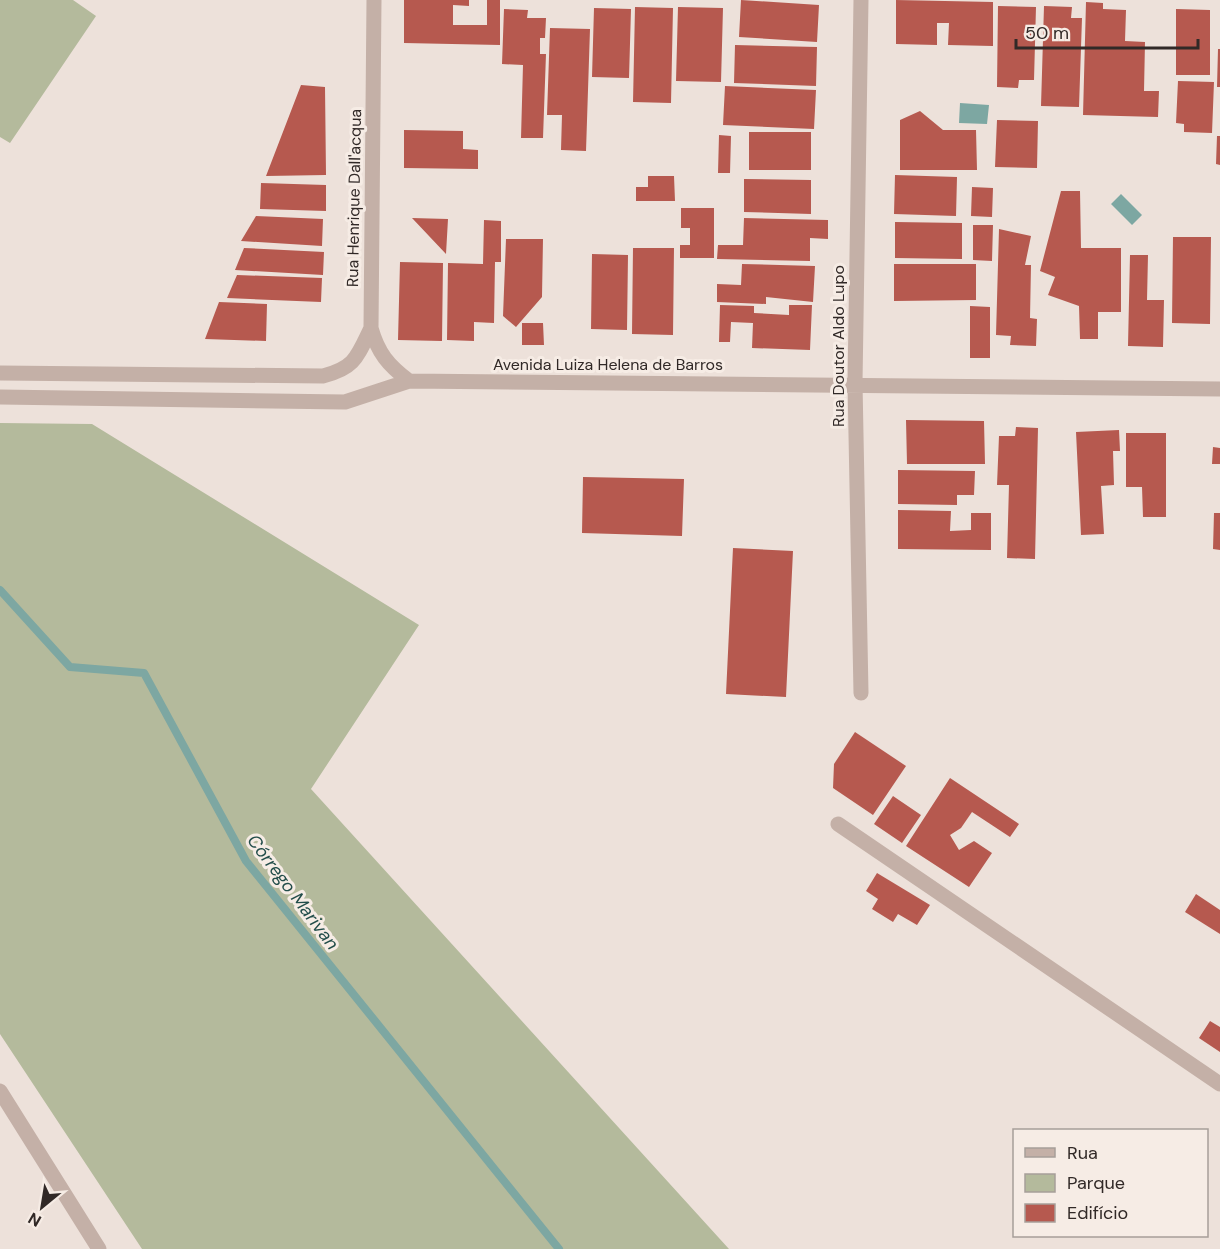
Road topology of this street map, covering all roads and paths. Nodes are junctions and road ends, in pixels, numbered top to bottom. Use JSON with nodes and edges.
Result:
{"nodes":[{"id":1,"x":374,"y":0,"type":"edge"},
{"id":2,"x":861,"y":0,"type":"edge"},
{"id":3,"x":371,"y":328,"type":"junction"},
{"id":4,"x":0,"y":373,"type":"edge"},
{"id":5,"x":409,"y":381,"type":"junction"},
{"id":6,"x":855,"y":383,"type":"junction"},
{"id":7,"x":1220,"y":389,"type":"edge"},
{"id":8,"x":0,"y":397,"type":"edge"},
{"id":9,"x":861,"y":693,"type":"dead end"},
{"id":10,"x":838,"y":824,"type":"dead end"},
{"id":11,"x":1220,"y":1084,"type":"edge"},
{"id":12,"x":0,"y":1091,"type":"edge"},
{"id":13,"x":99,"y":1249,"type":"edge"}],
"edges":[{"from":1,"to":3,"type":"street","name":"Rua Henrique Dall'acqua"},
{"from":2,"to":6,"type":"street","name":"Rua Doutor Aldo Lupo"},
{"from":3,"to":4,"type":"street"},
{"from":3,"to":5,"type":"street","name":"Rua Henrique Dall'acqua"},
{"from":5,"to":6,"type":"street","name":"Avenida Luiza Helena de Barros"},
{"from":5,"to":8,"type":"street","name":"Avenida Luiza Helena de Barros"},
{"from":6,"to":7,"type":"street","name":"Avenida Luiza Helena de Barros"},
{"from":6,"to":9,"type":"street","name":"Rua Doutor Aldo Lupo"},
{"from":10,"to":11,"type":"street"},
{"from":12,"to":13,"type":"street"}]}
